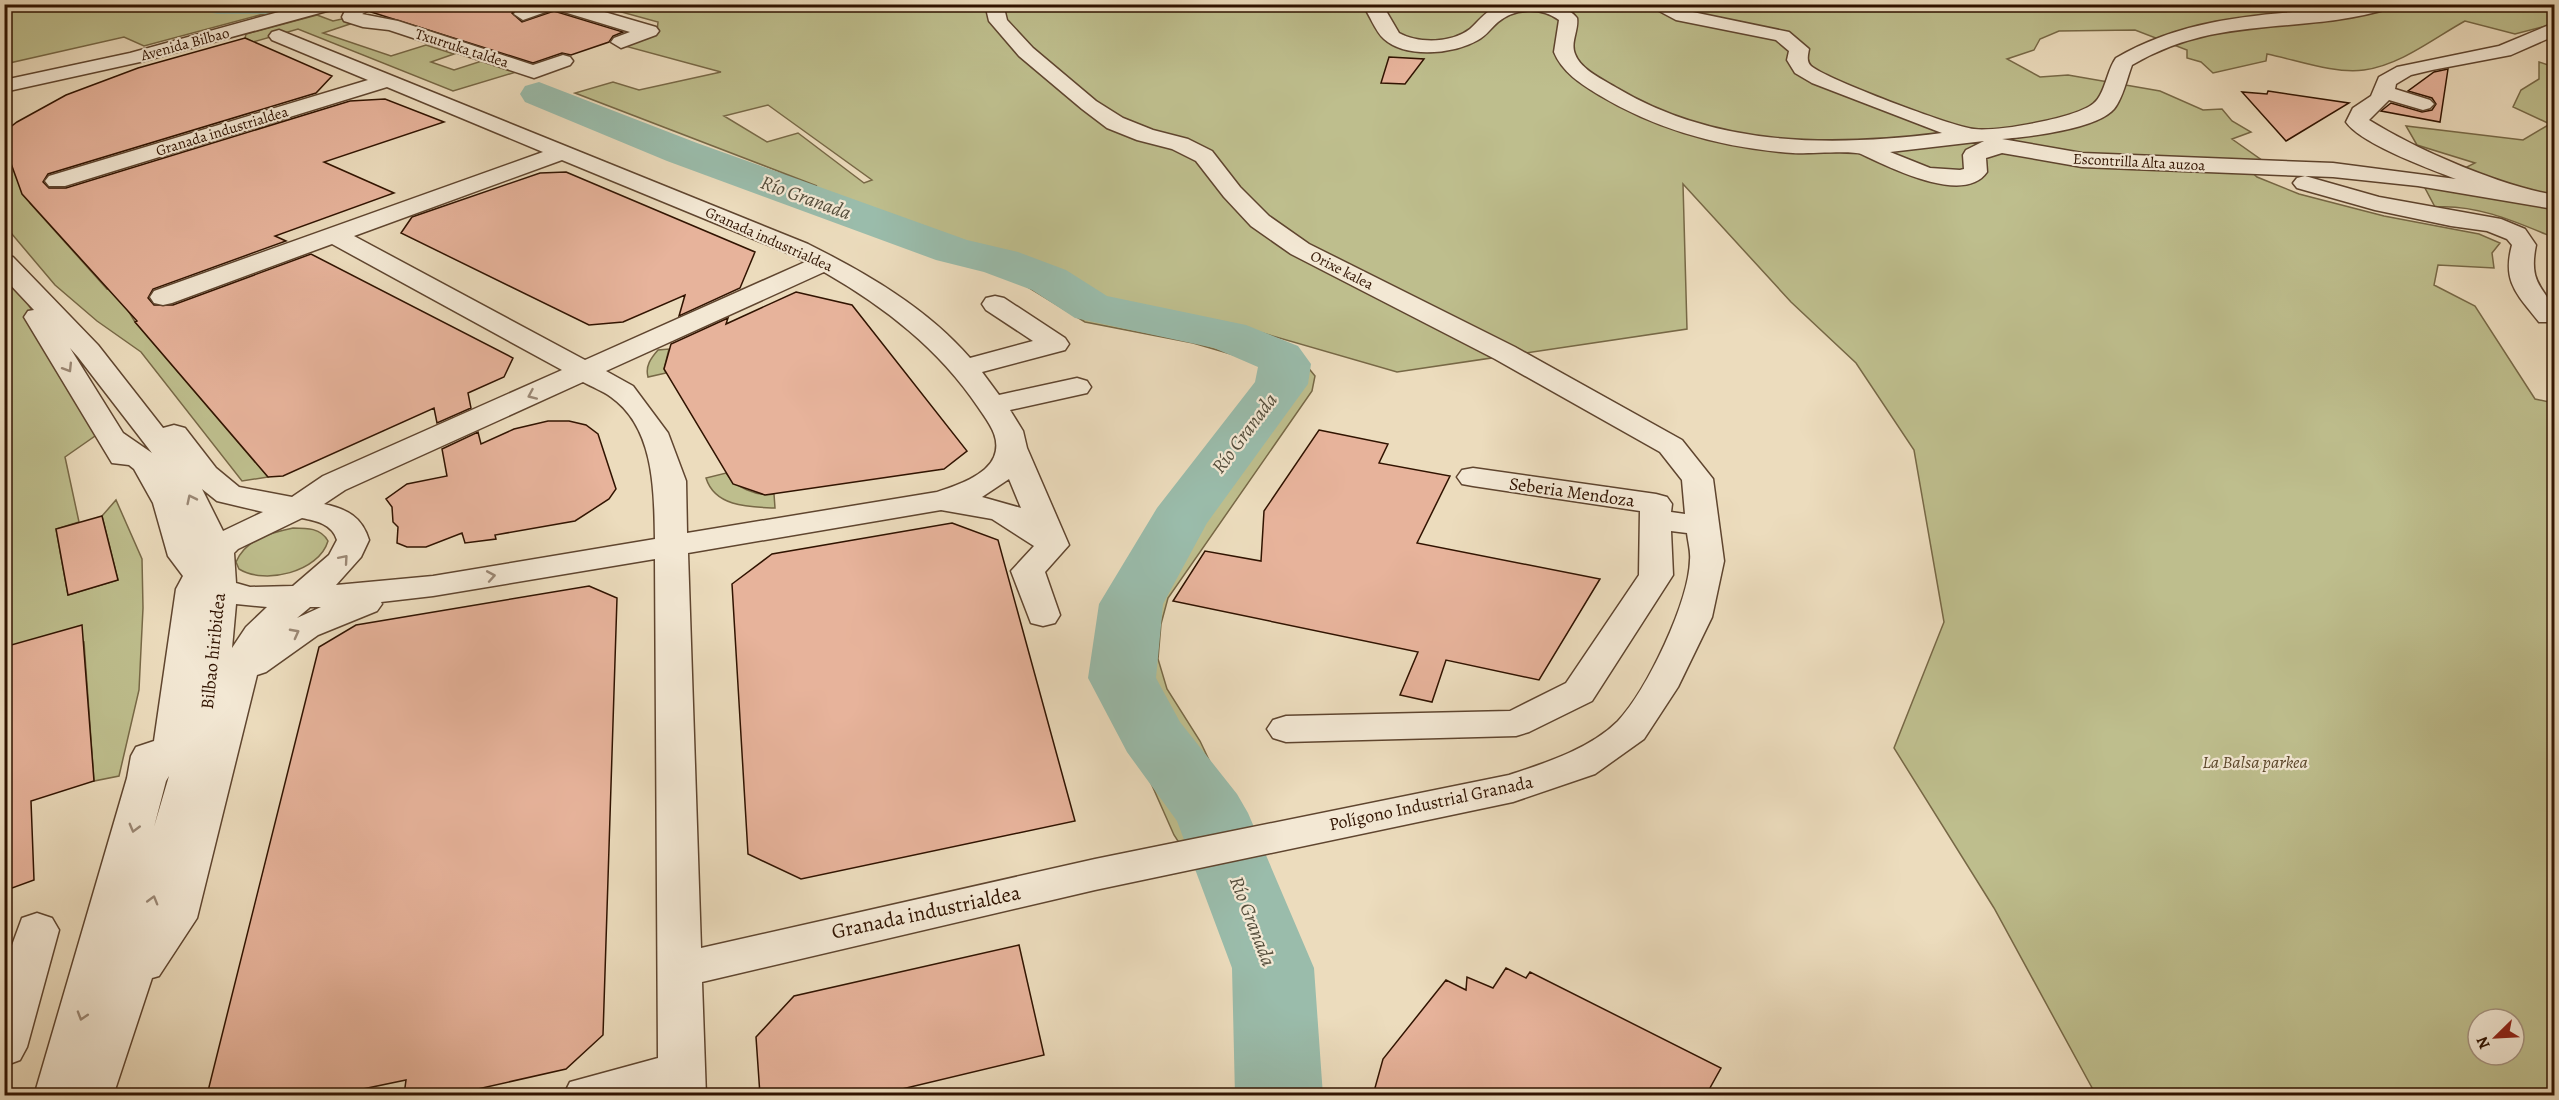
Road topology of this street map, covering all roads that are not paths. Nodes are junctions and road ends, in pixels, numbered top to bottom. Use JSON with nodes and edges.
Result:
{"nodes":[{"id":1,"x":331,"y":4,"type":"edge"},
{"id":2,"x":554,"y":4,"type":"edge"},
{"id":3,"x":994,"y":4,"type":"edge"},
{"id":4,"x":1371,"y":4,"type":"edge"},
{"id":5,"x":1655,"y":4,"type":"edge"},
{"id":6,"x":2384,"y":4,"type":"edge"},
{"id":7,"x":523,"y":14,"type":"dead end"},
{"id":8,"x":417,"y":15,"type":"dead end"},
{"id":9,"x":376,"y":17,"type":"edge"},
{"id":10,"x":604,"y":19,"type":"junction"},
{"id":11,"x":577,"y":28,"type":"dead end"},
{"id":12,"x":2554,"y":29,"type":"edge"},
{"id":13,"x":347,"y":31,"type":"dead end"},
{"id":14,"x":465,"y":32,"type":"dead end"},
{"id":15,"x":279,"y":36,"type":"dead end"},
{"id":16,"x":439,"y":40,"type":"junction"},
{"id":17,"x":621,"y":42,"type":"dead end"},
{"id":18,"x":519,"y":47,"type":"dead end"},
{"id":19,"x":100,"y":48,"type":"dead end"},
{"id":20,"x":489,"y":57,"type":"junction"},
{"id":21,"x":133,"y":58,"type":"junction"},
{"id":22,"x":563,"y":61,"type":"dead end"},
{"id":23,"x":4,"y":70,"type":"edge"},
{"id":24,"x":534,"y":72,"type":"junction"},
{"id":25,"x":386,"y":81,"type":"junction"},
{"id":26,"x":501,"y":84,"type":"dead end"},
{"id":27,"x":4,"y":86,"type":"edge"},
{"id":28,"x":2384,"y":92,"type":"junction"},
{"id":29,"x":2423,"y":104,"type":"dead end"},
{"id":30,"x":4,"y":106,"type":"edge"},
{"id":31,"x":1973,"y":136,"type":"junction"},
{"id":32,"x":1863,"y":148,"type":"junction"},
{"id":33,"x":561,"y":153,"type":"junction"},
{"id":34,"x":2276,"y":169,"type":"junction"},
{"id":35,"x":2351,"y":180,"type":"dead end"},
{"id":36,"x":57,"y":181,"type":"dead end"},
{"id":37,"x":2524,"y":197,"type":"junction"},
{"id":38,"x":2554,"y":202,"type":"edge"},
{"id":39,"x":395,"y":213,"type":"junction"},
{"id":40,"x":333,"y":235,"type":"junction"},
{"id":41,"x":369,"y":255,"type":"junction"},
{"id":42,"x":826,"y":262,"type":"junction"},
{"id":43,"x":4,"y":263,"type":"edge"},
{"id":44,"x":777,"y":284,"type":"junction"},
{"id":45,"x":868,"y":286,"type":"junction"},
{"id":46,"x":163,"y":297,"type":"dead end"},
{"id":47,"x":995,"y":304,"type":"dead end"},
{"id":48,"x":2548,"y":316,"type":"dead end"},
{"id":49,"x":88,"y":351,"type":"junction"},
{"id":50,"x":966,"y":368,"type":"junction"},
{"id":51,"x":585,"y":372,"type":"junction"},
{"id":52,"x":1077,"y":387,"type":"dead end"},
{"id":53,"x":992,"y":405,"type":"junction"},
{"id":54,"x":112,"y":440,"type":"junction"},
{"id":55,"x":1012,"y":449,"type":"junction"},
{"id":56,"x":1473,"y":477,"type":"dead end"},
{"id":57,"x":334,"y":483,"type":"junction"},
{"id":58,"x":231,"y":496,"type":"junction"},
{"id":59,"x":939,"y":501,"type":"junction"},
{"id":60,"x":296,"y":509,"type":"junction"},
{"id":61,"x":1703,"y":519,"type":"junction"},
{"id":62,"x":1655,"y":520,"type":"junction"},
{"id":63,"x":671,"y":544,"type":"junction"},
{"id":64,"x":1053,"y":545,"type":"junction"},
{"id":65,"x":212,"y":572,"type":"junction"},
{"id":66,"x":433,"y":586,"type":"junction"},
{"id":67,"x":299,"y":596,"type":"junction"},
{"id":68,"x":1043,"y":615,"type":"dead end"},
{"id":69,"x":235,"y":684,"type":"junction"},
{"id":70,"x":1286,"y":729,"type":"dead end"},
{"id":71,"x":147,"y":778,"type":"junction"},
{"id":72,"x":1173,"y":859,"type":"joint"},
{"id":73,"x":37,"y":930,"type":"dead end"},
{"id":74,"x":680,"y":970,"type":"junction"},
{"id":75,"x":128,"y":986,"type":"junction"},
{"id":76,"x":4,"y":1047,"type":"edge"},
{"id":77,"x":681,"y":1084,"type":"edge"},
{"id":78,"x":58,"y":1095,"type":"edge"},
{"id":79,"x":89,"y":1095,"type":"edge"},
{"id":80,"x":587,"y":1095,"type":"edge"}],
"edges":[{"from":1,"to":21,"type":"street","name":"Avenida Bilbao"},
{"from":2,"to":7,"type":"street"},
{"from":2,"to":10,"type":"street"},
{"from":3,"to":61,"type":"street","name":"Orixe kalea"},
{"from":4,"to":32,"type":"street","name":"Escontrilla Alta auzoa"},
{"from":5,"to":31,"type":"street","name":"Escontrilla Alta auzoa"},
{"from":6,"to":31,"type":"street","name":"Escontrilla Alta auzoa"},
{"from":8,"to":9,"type":"street"},
{"from":9,"to":13,"type":"street"},
{"from":9,"to":16,"type":"street","name":"Txurruka taldea"},
{"from":10,"to":11,"type":"street"},
{"from":10,"to":17,"type":"street"},
{"from":12,"to":28,"type":"street","name":"Escontrilla Alta auzoa"},
{"from":14,"to":16,"type":"street"},
{"from":15,"to":25,"type":"street","name":"Granada industrialdea"},
{"from":16,"to":20,"type":"street","name":"Txurruka taldea"},
{"from":18,"to":20,"type":"street"},
{"from":19,"to":23,"type":"street"},
{"from":20,"to":24,"type":"street","name":"Txurruka taldea"},
{"from":21,"to":27,"type":"street","name":"Avenida Bilbao"},
{"from":21,"to":30,"type":"street","name":"Avenida Bilbao"},
{"from":22,"to":24,"type":"street"},
{"from":24,"to":26,"type":"street"},
{"from":25,"to":33,"type":"street","name":"Granada industrialdea"},
{"from":25,"to":36,"type":"street","name":"Granada industrialdea"},
{"from":28,"to":29,"type":"street"},
{"from":28,"to":37,"type":"street","name":"Escontrilla Alta auzoa"},
{"from":31,"to":32,"type":"street","name":"Escontrilla Alta auzoa"},
{"from":32,"to":34,"type":"street","name":"Escontrilla Alta auzoa"},
{"from":33,"to":39,"type":"street"},
{"from":33,"to":42,"type":"street","name":"Granada industrialdea"},
{"from":34,"to":35,"type":"street"},
{"from":34,"to":37,"type":"street","name":"Escontrilla Alta auzoa"},
{"from":34,"to":48,"type":"street","name":"Escontrilla Alta auzoa"},
{"from":37,"to":38,"type":"street","name":"Escontrilla Alta auzoa"},
{"from":39,"to":40,"type":"street"},
{"from":39,"to":41,"type":"street"},
{"from":40,"to":41,"type":"street"},
{"from":40,"to":46,"type":"street"},
{"from":41,"to":51,"type":"street"},
{"from":42,"to":44,"type":"street"},
{"from":42,"to":45,"type":"street","name":"Granada industrialdea"},
{"from":43,"to":49,"type":"street"},
{"from":43,"to":54,"type":"street","one_way":true},
{"from":44,"to":45,"type":"street"},
{"from":44,"to":51,"type":"street"},
{"from":45,"to":50,"type":"street","name":"Granada industrialdea"},
{"from":47,"to":50,"type":"street"},
{"from":49,"to":58,"type":"street"},
{"from":65,"to":49,"type":"street","one_way":true},
{"from":50,"to":53,"type":"street","name":"Granada industrialdea"},
{"from":51,"to":57,"type":"street","one_way":true},
{"from":51,"to":63,"type":"street"},
{"from":52,"to":53,"type":"street"},
{"from":53,"to":55,"type":"street","name":"Granada industrialdea"},
{"from":54,"to":65,"type":"street"},
{"from":54,"to":71,"type":"street"},
{"from":55,"to":59,"type":"street"},
{"from":55,"to":64,"type":"street","name":"Granada industrialdea"},
{"from":56,"to":62,"type":"street","name":"Seberia Mendoza"},
{"from":57,"to":58,"type":"street"},
{"from":57,"to":60,"type":"street"},
{"from":58,"to":60,"type":"street"},
{"from":59,"to":63,"type":"street"},
{"from":59,"to":64,"type":"street"},
{"from":60,"to":65,"type":"street"},
{"from":67,"to":60,"type":"street","one_way":true},
{"from":61,"to":62,"type":"street"},
{"from":61,"to":72,"type":"street","name":"Polígono Industrial Granada"},
{"from":62,"to":70,"type":"street"},
{"from":66,"to":63,"type":"street","one_way":true},
{"from":63,"to":74,"type":"street"},
{"from":64,"to":68,"type":"street"},
{"from":65,"to":67,"type":"street"},
{"from":65,"to":71,"type":"street"},
{"from":75,"to":65,"type":"street","name":"Bilbao hiribidea","one_way":true},
{"from":66,"to":67,"type":"street"},
{"from":69,"to":66,"type":"street","one_way":true},
{"from":67,"to":69,"type":"street"},
{"from":69,"to":75,"type":"street"},
{"from":71,"to":78,"type":"street","one_way":true},
{"from":72,"to":74,"type":"street","name":"Granada industrialdea"},
{"from":73,"to":76,"type":"street"},
{"from":74,"to":77,"type":"street"},
{"from":75,"to":79,"type":"street","name":"Bilbao hiribidea"},
{"from":77,"to":80,"type":"street"}]}
